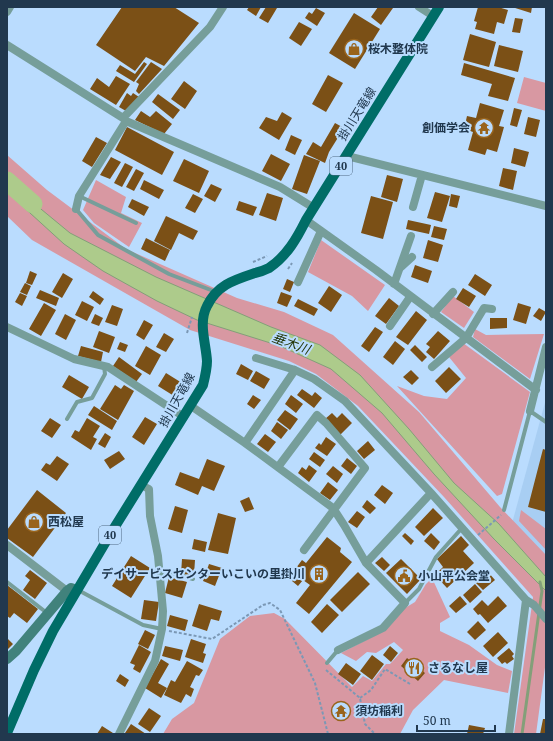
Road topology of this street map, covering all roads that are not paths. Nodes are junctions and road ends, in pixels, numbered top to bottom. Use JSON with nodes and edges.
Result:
{"nodes":[{"id":1,"x":10,"y":7,"type":"edge"},
{"id":2,"x":223,"y":7,"type":"edge"},
{"id":3,"x":418,"y":7,"type":"edge"},
{"id":4,"x":439,"y":7,"type":"edge"},
{"id":5,"x":7,"y":12,"type":"edge"},
{"id":6,"x":433,"y":16,"type":"junction"},
{"id":7,"x":7,"y":45,"type":"edge"},
{"id":8,"x":124,"y":119,"type":"junction"},
{"id":9,"x":347,"y":156,"type":"junction"},
{"id":10,"x":422,"y":175,"type":"junction"},
{"id":11,"x":79,"y":196,"type":"junction"},
{"id":12,"x":413,"y":206,"type":"dead end"},
{"id":13,"x":546,"y":206,"type":"edge"},
{"id":14,"x":314,"y":208,"type":"junction"},
{"id":15,"x":76,"y":209,"type":"joint"},
{"id":16,"x":306,"y":220,"type":"junction"},
{"id":17,"x":136,"y":223,"type":"dead end"},
{"id":18,"x":321,"y":231,"type":"junction"},
{"id":19,"x":412,"y":236,"type":"dead end"},
{"id":20,"x":412,"y":257,"type":"dead end"},
{"id":21,"x":400,"y":267,"type":"junction"},
{"id":22,"x":298,"y":282,"type":"dead end"},
{"id":23,"x":394,"y":284,"type":"junction"},
{"id":24,"x":453,"y":292,"type":"dead end"},
{"id":25,"x":215,"y":293,"type":"junction"},
{"id":26,"x":410,"y":297,"type":"junction"},
{"id":27,"x":492,"y":309,"type":"dead end"},
{"id":28,"x":433,"y":314,"type":"junction"},
{"id":29,"x":390,"y":326,"type":"dead end"},
{"id":30,"x":7,"y":327,"type":"edge"},
{"id":31,"x":466,"y":338,"type":"junction"},
{"id":32,"x":546,"y":347,"type":"edge"},
{"id":33,"x":256,"y":358,"type":"dead end"},
{"id":34,"x":544,"y":365,"type":"edge"},
{"id":35,"x":104,"y":366,"type":"junction"},
{"id":36,"x":432,"y":367,"type":"dead end"},
{"id":37,"x":295,"y":370,"type":"junction"},
{"id":38,"x":536,"y":390,"type":"junction"},
{"id":39,"x":191,"y":406,"type":"junction"},
{"id":40,"x":530,"y":411,"type":"junction"},
{"id":41,"x":184,"y":417,"type":"junction"},
{"id":42,"x":66,"y":419,"type":"dead end"},
{"id":43,"x":546,"y":422,"type":"edge"},
{"id":44,"x":245,"y":443,"type":"junction"},
{"id":45,"x":278,"y":467,"type":"junction"},
{"id":46,"x":142,"y":485,"type":"junction"},
{"id":47,"x":431,"y":493,"type":"junction"},
{"id":48,"x":334,"y":510,"type":"junction"},
{"id":49,"x":503,"y":512,"type":"road end"},
{"id":50,"x":462,"y":528,"type":"junction"},
{"id":51,"x":7,"y":545,"type":"edge"},
{"id":52,"x":304,"y":550,"type":"dead end"},
{"id":53,"x":366,"y":563,"type":"junction"},
{"id":54,"x":159,"y":569,"type":"junction"},
{"id":55,"x":193,"y":579,"type":"dead end"},
{"id":56,"x":7,"y":582,"type":"edge"},
{"id":57,"x":72,"y":590,"type":"junction"},
{"id":58,"x":526,"y":600,"type":"junction"},
{"id":59,"x":405,"y":603,"type":"junction"},
{"id":60,"x":47,"y":613,"type":"junction"},
{"id":61,"x":545,"y":618,"type":"edge"},
{"id":62,"x":162,"y":629,"type":"junction"},
{"id":63,"x":338,"y":650,"type":"joint"},
{"id":64,"x":7,"y":659,"type":"edge"},
{"id":65,"x":327,"y":663,"type":"road end"},
{"id":66,"x":7,"y":733,"type":"edge"},
{"id":67,"x":119,"y":734,"type":"edge"},
{"id":68,"x":509,"y":734,"type":"edge"}],
"edges":[{"from":1,"to":5,"type":"street"},
{"from":2,"to":8,"type":"street"},
{"from":3,"to":6,"type":"street"},
{"from":4,"to":6,"type":"main road","name":"掛川天竜線","number":"40"},
{"from":6,"to":9,"type":"main road","name":"掛川天竜線","number":"40"},
{"from":7,"to":8,"type":"street"},
{"from":8,"to":11,"type":"street"},
{"from":8,"to":14,"type":"street"},
{"from":9,"to":10,"type":"street"},
{"from":9,"to":14,"type":"main road","name":"掛川天竜線","number":"40"},
{"from":10,"to":12,"type":"street"},
{"from":10,"to":13,"type":"street"},
{"from":11,"to":15,"type":"street"},
{"from":11,"to":17,"type":"lane"},
{"from":14,"to":16,"type":"main road","name":"掛川天竜線","number":"40"},
{"from":15,"to":25,"type":"lane"},
{"from":16,"to":18,"type":"street"},
{"from":16,"to":25,"type":"main road","name":"掛川天竜線","number":"40"},
{"from":18,"to":22,"type":"street"},
{"from":18,"to":23,"type":"street"},
{"from":19,"to":21,"type":"street"},
{"from":20,"to":21,"type":"street"},
{"from":21,"to":23,"type":"street"},
{"from":23,"to":26,"type":"street"},
{"from":24,"to":28,"type":"street"},
{"from":25,"to":39,"type":"main road","name":"掛川天竜線","number":"40"},
{"from":26,"to":28,"type":"street"},
{"from":26,"to":29,"type":"street"},
{"from":27,"to":31,"type":"street"},
{"from":28,"to":31,"type":"street"},
{"from":30,"to":35,"type":"street"},
{"from":31,"to":36,"type":"street"},
{"from":31,"to":38,"type":"street"},
{"from":32,"to":34,"type":"street"},
{"from":33,"to":37,"type":"street"},
{"from":34,"to":38,"type":"street"},
{"from":35,"to":41,"type":"street"},
{"from":35,"to":42,"type":"lane"},
{"from":37,"to":44,"type":"street"},
{"from":37,"to":47,"type":"street"},
{"from":38,"to":40,"type":"street"},
{"from":39,"to":41,"type":"main road","name":"掛川天竜線","number":"40"},
{"from":39,"to":44,"type":"street"},
{"from":40,"to":43,"type":"lane"},
{"from":40,"to":49,"type":"lane"},
{"from":41,"to":46,"type":"main road","name":"掛川天竜線","number":"40"},
{"from":44,"to":45,"type":"street"},
{"from":45,"to":48,"type":"street"},
{"from":45,"to":48,"type":"street"},
{"from":46,"to":54,"type":"street"},
{"from":46,"to":57,"type":"main road","name":"掛川天竜線","number":"40"},
{"from":47,"to":50,"type":"street"},
{"from":47,"to":53,"type":"street"},
{"from":48,"to":52,"type":"street"},
{"from":48,"to":53,"type":"street"},
{"from":50,"to":58,"type":"street"},
{"from":50,"to":59,"type":"lane"},
{"from":51,"to":57,"type":"street"},
{"from":53,"to":59,"type":"street"},
{"from":54,"to":55,"type":"lane"},
{"from":54,"to":62,"type":"street"},
{"from":56,"to":60,"type":"lane"},
{"from":57,"to":60,"type":"street"},
{"from":57,"to":62,"type":"lane"},
{"from":57,"to":66,"type":"main road","name":"掛川天竜線","number":"40"},
{"from":58,"to":61,"type":"street"},
{"from":58,"to":68,"type":"street"},
{"from":59,"to":63,"type":"street"},
{"from":60,"to":64,"type":"street"},
{"from":62,"to":67,"type":"street"},
{"from":63,"to":65,"type":"lane"}]}
